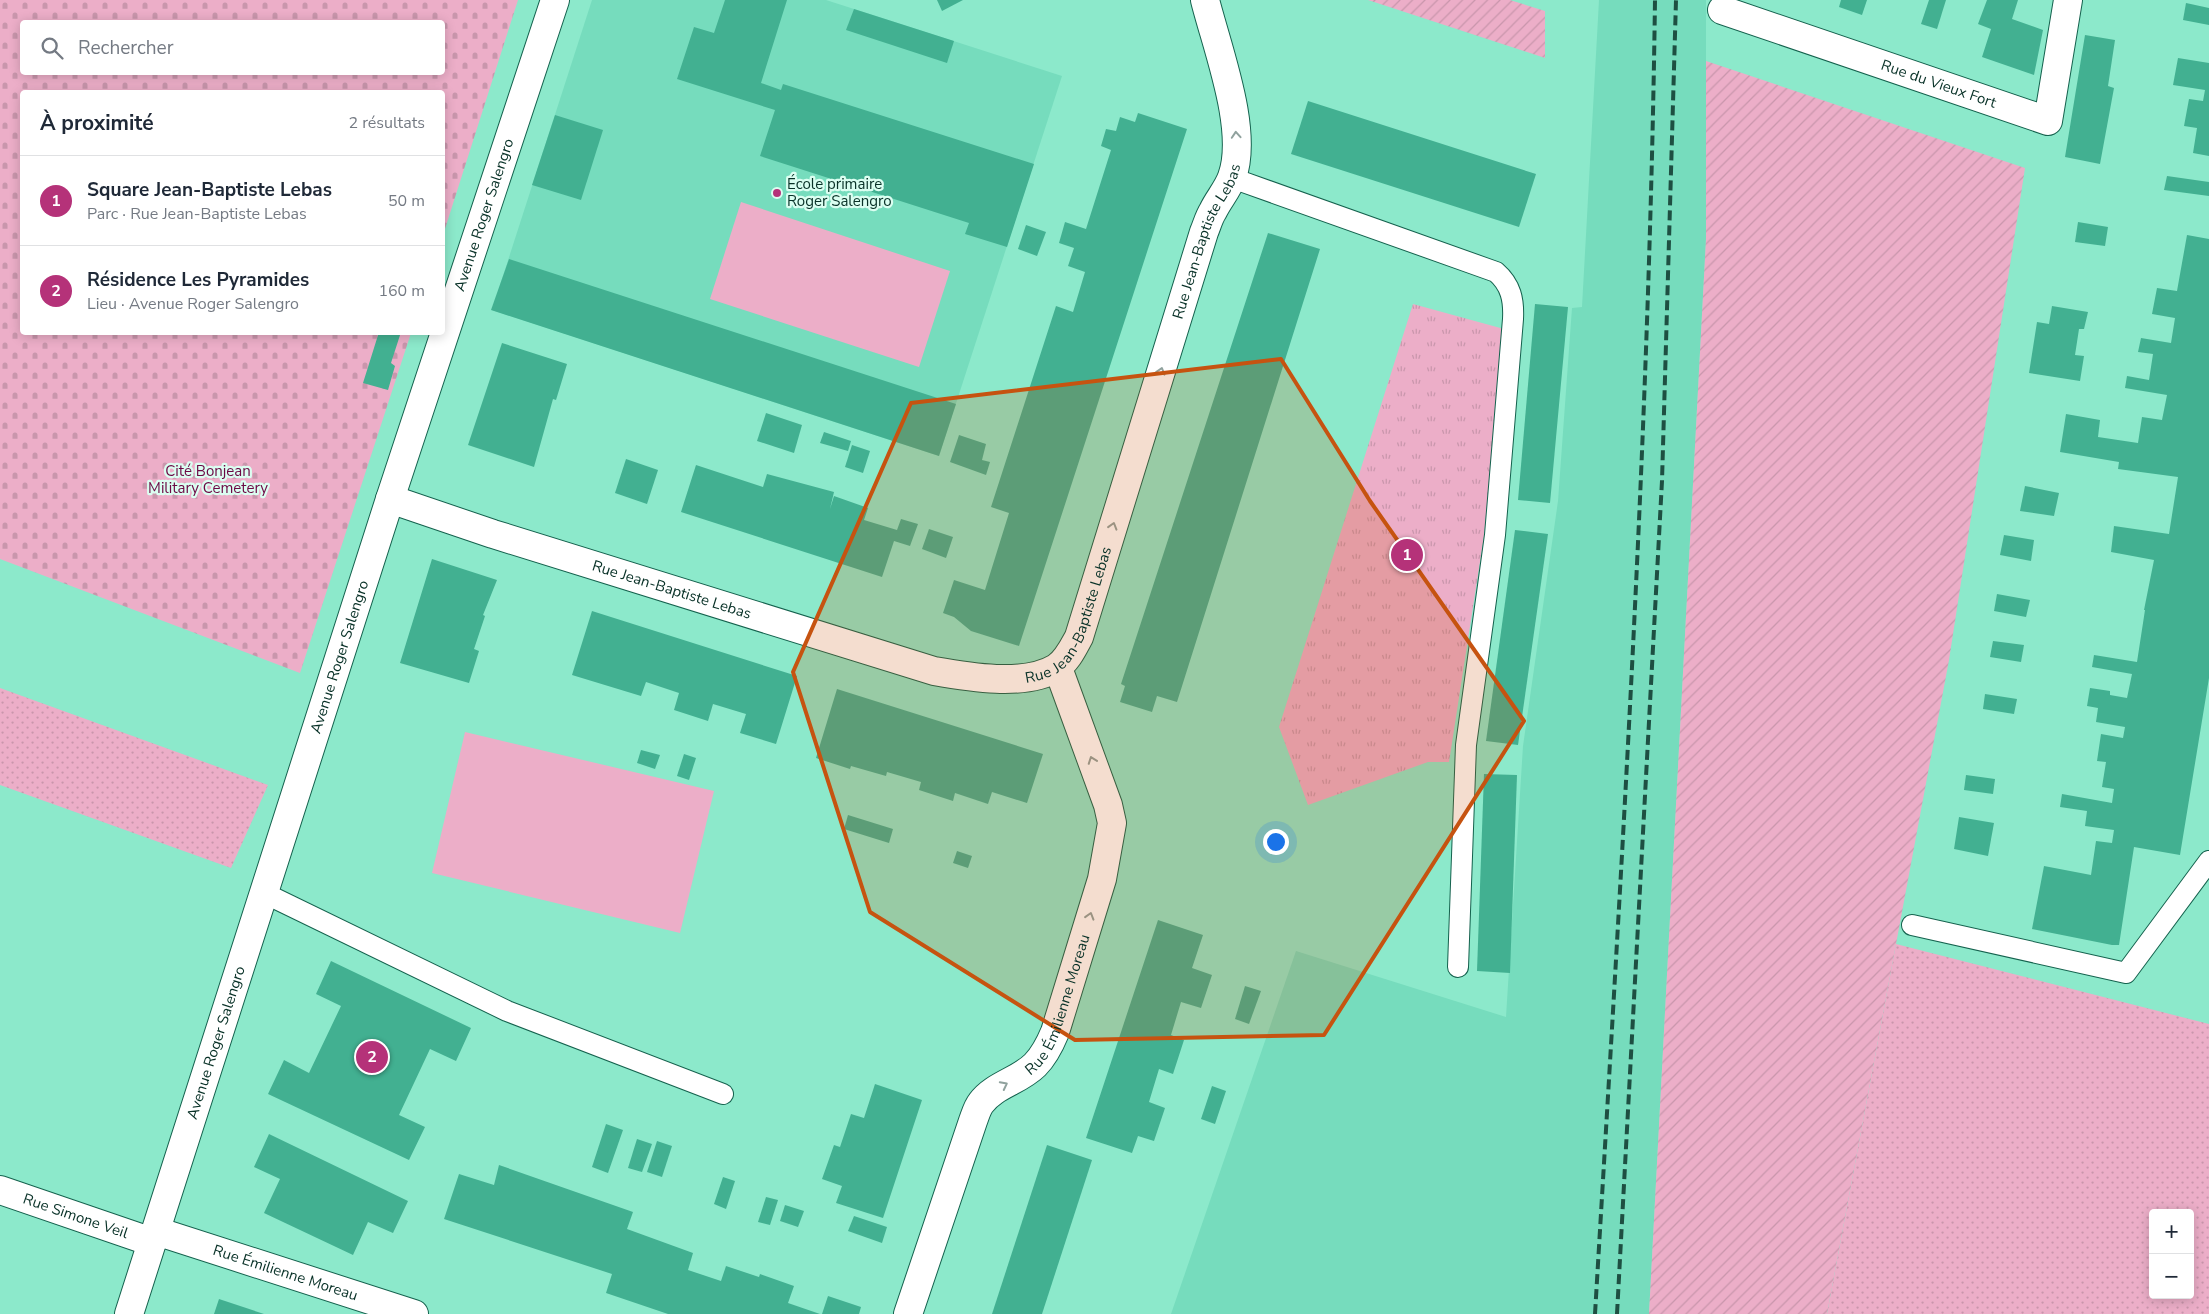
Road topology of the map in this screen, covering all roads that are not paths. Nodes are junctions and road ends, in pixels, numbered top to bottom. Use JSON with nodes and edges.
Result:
{"nodes":[{"id":1,"x":555,"y":0,"type":"edge"},
{"id":2,"x":1205,"y":0,"type":"edge"},
{"id":3,"x":2068,"y":0,"type":"edge"},
{"id":4,"x":1722,"y":5,"type":"edge"},
{"id":5,"x":1232,"y":178,"type":"junction"},
{"id":6,"x":445,"y":333,"type":"edge"},
{"id":7,"x":444,"y":335,"type":"edge"},
{"id":8,"x":390,"y":499,"type":"junction"},
{"id":9,"x":1058,"y":668,"type":"junction"},
{"id":10,"x":2209,"y":861,"type":"edge"},
{"id":11,"x":264,"y":894,"type":"junction"},
{"id":12,"x":1912,"y":925,"type":"dead end"},
{"id":13,"x":1458,"y":967,"type":"dead end"},
{"id":14,"x":723,"y":1094,"type":"dead end"},
{"id":15,"x":0,"y":1190,"type":"edge"},
{"id":16,"x":154,"y":1236,"type":"junction"},
{"id":17,"x":129,"y":1314,"type":"edge"},
{"id":18,"x":414,"y":1314,"type":"edge"},
{"id":19,"x":908,"y":1314,"type":"edge"}],
"edges":[{"from":1,"to":6,"type":"street","name":"Avenue Roger Salengro"},
{"from":5,"to":2,"type":"street","name":"Rue Jean-Baptiste Lebas","one_way":true},
{"from":3,"to":4,"type":"street","name":"Rue du Vieux Fort"},
{"from":9,"to":5,"type":"street","name":"Rue Jean-Baptiste Lebas","one_way":true},
{"from":5,"to":13,"type":"lane"},
{"from":7,"to":8,"type":"street","name":"Avenue Roger Salengro"},
{"from":8,"to":9,"type":"street","name":"Rue Jean-Baptiste Lebas"},
{"from":8,"to":11,"type":"street","name":"Avenue Roger Salengro"},
{"from":19,"to":9,"type":"street","name":"Rue Émilienne Moreau","one_way":true},
{"from":10,"to":12,"type":"lane"},
{"from":11,"to":14,"type":"lane"},
{"from":11,"to":16,"type":"street","name":"Avenue Roger Salengro"},
{"from":15,"to":16,"type":"street","name":"Rue Simone Veil"},
{"from":16,"to":17,"type":"street","name":"Avenue Roger Salengro"},
{"from":16,"to":18,"type":"street","name":"Rue Émilienne Moreau"}]}
